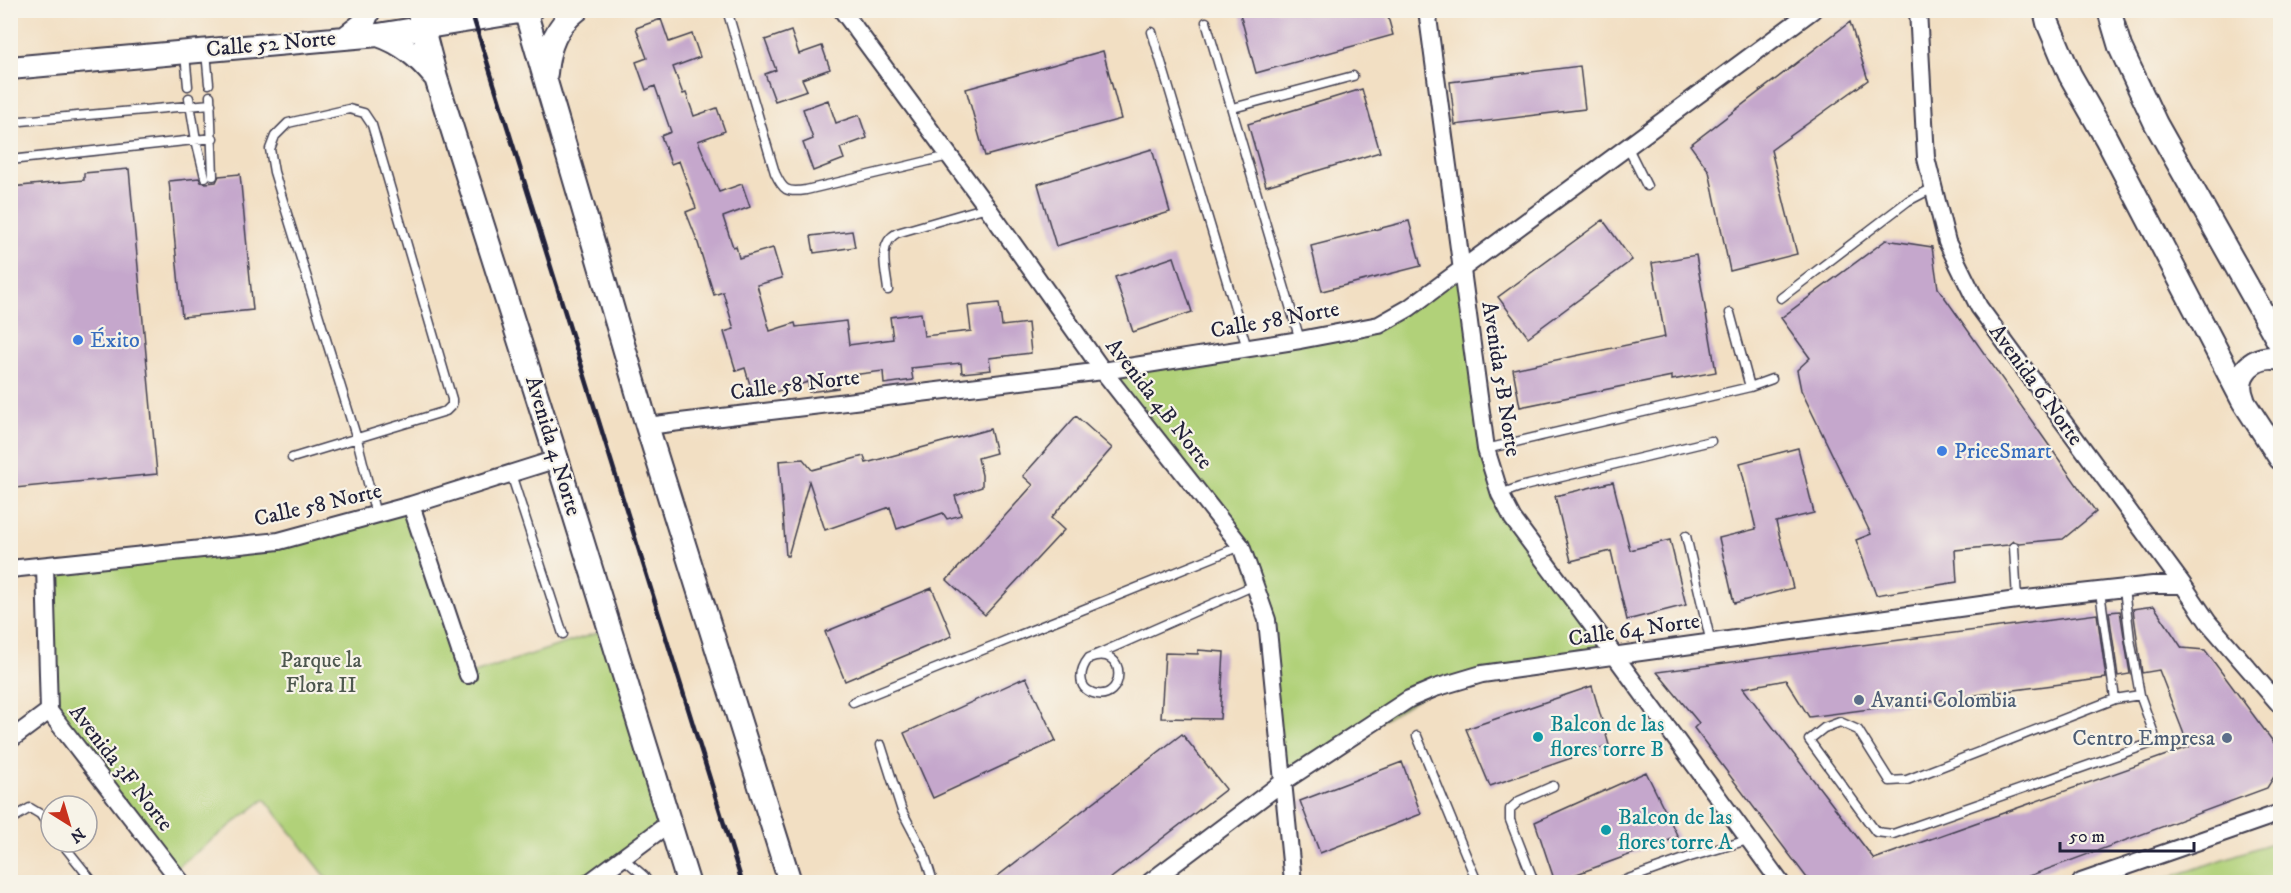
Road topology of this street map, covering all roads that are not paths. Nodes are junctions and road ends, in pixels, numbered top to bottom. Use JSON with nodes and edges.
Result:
{"nodes":[{"id":1,"x":577,"y":10,"type":"edge"},
{"id":2,"x":727,"y":10,"type":"edge"},
{"id":3,"x":842,"y":10,"type":"edge"},
{"id":4,"x":1427,"y":10,"type":"edge"},
{"id":5,"x":1813,"y":10,"type":"edge"},
{"id":6,"x":2046,"y":10,"type":"edge"},
{"id":7,"x":2109,"y":10,"type":"edge"},
{"id":8,"x":527,"y":11,"type":"edge"},
{"id":9,"x":1915,"y":12,"type":"edge"},
{"id":10,"x":420,"y":20,"type":"edge"},
{"id":11,"x":1206,"y":22,"type":"dead end"},
{"id":12,"x":362,"y":28,"type":"edge"},
{"id":13,"x":1152,"y":32,"type":"dead end"},
{"id":14,"x":195,"y":51,"type":"junction"},
{"id":15,"x":10,"y":68,"type":"edge"},
{"id":16,"x":1353,"y":76,"type":"dead end"},
{"id":17,"x":436,"y":78,"type":"junction"},
{"id":18,"x":209,"y":84,"type":"dead end"},
{"id":19,"x":188,"y":86,"type":"dead end"},
{"id":20,"x":549,"y":89,"type":"junction"},
{"id":21,"x":189,"y":102,"type":"junction"},
{"id":22,"x":1233,"y":108,"type":"junction"},
{"id":23,"x":10,"y":122,"type":"edge"},
{"id":24,"x":213,"y":138,"type":"junction"},
{"id":25,"x":196,"y":140,"type":"junction"},
{"id":26,"x":1628,"y":148,"type":"junction"},
{"id":27,"x":949,"y":156,"type":"junction"},
{"id":28,"x":10,"y":160,"type":"edge"},
{"id":29,"x":1647,"y":186,"type":"dead end"},
{"id":30,"x":1933,"y":188,"type":"junction"},
{"id":31,"x":987,"y":207,"type":"junction"},
{"id":32,"x":1461,"y":269,"type":"junction"},
{"id":33,"x":888,"y":290,"type":"dead end"},
{"id":34,"x":1781,"y":298,"type":"dead end"},
{"id":35,"x":1730,"y":313,"type":"dead end"},
{"id":36,"x":1300,"y":340,"type":"junction"},
{"id":37,"x":2280,"y":344,"type":"edge"},
{"id":38,"x":1247,"y":348,"type":"junction"},
{"id":39,"x":2280,"y":359,"type":"edge"},
{"id":40,"x":1103,"y":371,"type":"junction"},
{"id":41,"x":1772,"y":379,"type":"dead end"},
{"id":42,"x":1750,"y":387,"type":"junction"},
{"id":43,"x":2243,"y":401,"type":"junction"},
{"id":44,"x":647,"y":426,"type":"junction"},
{"id":45,"x":357,"y":439,"type":"junction"},
{"id":46,"x":1711,"y":441,"type":"dead end"},
{"id":47,"x":1486,"y":449,"type":"junction"},
{"id":48,"x":292,"y":458,"type":"dead end"},
{"id":49,"x":2280,"y":458,"type":"edge"},
{"id":50,"x":558,"y":459,"type":"junction"},
{"id":51,"x":511,"y":474,"type":"junction"},
{"id":52,"x":1500,"y":494,"type":"junction"},
{"id":53,"x":411,"y":505,"type":"junction"},
{"id":54,"x":376,"y":515,"type":"junction"},
{"id":55,"x":1686,"y":537,"type":"dead end"},
{"id":56,"x":1241,"y":546,"type":"junction"},
{"id":57,"x":2014,"y":547,"type":"dead end"},
{"id":58,"x":45,"y":566,"type":"junction"},
{"id":59,"x":10,"y":569,"type":"edge"},
{"id":60,"x":1255,"y":585,"type":"junction"},
{"id":61,"x":2183,"y":585,"type":"junction"},
{"id":62,"x":2124,"y":589,"type":"junction"},
{"id":63,"x":2100,"y":592,"type":"junction"},
{"id":64,"x":2017,"y":600,"type":"junction"},
{"id":65,"x":562,"y":634,"type":"dead end"},
{"id":66,"x":1711,"y":643,"type":"junction"},
{"id":67,"x":1616,"y":656,"type":"junction"},
{"id":68,"x":1089,"y":658,"type":"junction"},
{"id":69,"x":468,"y":675,"type":"dead end"},
{"id":70,"x":2140,"y":695,"type":"junction"},
{"id":71,"x":2115,"y":699,"type":"junction"},
{"id":72,"x":853,"y":702,"type":"dead end"},
{"id":73,"x":2280,"y":705,"type":"edge"},
{"id":74,"x":49,"y":711,"type":"junction"},
{"id":75,"x":1417,"y":736,"type":"dead end"},
{"id":76,"x":10,"y":740,"type":"edge"},
{"id":77,"x":881,"y":745,"type":"dead end"},
{"id":78,"x":1283,"y":782,"type":"junction"},
{"id":79,"x":1552,"y":786,"type":"dead end"},
{"id":80,"x":2278,"y":812,"type":"edge"},
{"id":81,"x":39,"y":813,"type":"edge"},
{"id":82,"x":10,"y":820,"type":"edge"},
{"id":83,"x":668,"y":824,"type":"junction"},
{"id":84,"x":1748,"y":840,"type":"junction"},
{"id":85,"x":70,"y":854,"type":"edge"},
{"id":86,"x":623,"y":858,"type":"junction"},
{"id":87,"x":90,"y":879,"type":"edge"},
{"id":88,"x":77,"y":882,"type":"edge"},
{"id":89,"x":181,"y":882,"type":"edge"},
{"id":90,"x":590,"y":882,"type":"edge"},
{"id":91,"x":648,"y":882,"type":"edge"},
{"id":92,"x":688,"y":882,"type":"edge"},
{"id":93,"x":790,"y":882,"type":"edge"},
{"id":94,"x":933,"y":882,"type":"edge"},
{"id":95,"x":1150,"y":882,"type":"edge"},
{"id":96,"x":1293,"y":882,"type":"edge"},
{"id":97,"x":1477,"y":882,"type":"edge"},
{"id":98,"x":1534,"y":882,"type":"edge"},
{"id":99,"x":1620,"y":882,"type":"edge"},
{"id":100,"x":1780,"y":882,"type":"edge"},
{"id":101,"x":2081,"y":882,"type":"edge"}],
"edges":[{"from":1,"to":20,"type":"main road"},
{"from":2,"to":27,"type":"lane"},
{"from":3,"to":27,"type":"street","name":"Avenida 4B Norte"},
{"from":4,"to":32,"type":"street","name":"Avenida 5B Norte"},
{"from":5,"to":26,"type":"street","name":"Calle 58 Norte"},
{"from":6,"to":43,"type":"main road"},
{"from":7,"to":37,"type":"main road"},
{"from":8,"to":10,"type":"main road","name":"Calle 52 Norte"},
{"from":8,"to":20,"type":"main road"},
{"from":9,"to":30,"type":"street","name":"Avenida 6 Norte"},
{"from":10,"to":12,"type":"main road","name":"Calle 52 Norte"},
{"from":10,"to":17,"type":"main road","name":"Avenida 4 Norte"},
{"from":11,"to":22,"type":"lane"},
{"from":12,"to":14,"type":"main road","name":"Calle 52 Norte"},
{"from":12,"to":17,"type":"main road"},
{"from":13,"to":38,"type":"lane"},
{"from":14,"to":15,"type":"main road","name":"Calle 52 Norte"},
{"from":14,"to":18,"type":"lane"},
{"from":14,"to":19,"type":"lane"},
{"from":16,"to":22,"type":"lane"},
{"from":17,"to":50,"type":"main road","name":"Avenida 4 Norte"},
{"from":20,"to":44,"type":"main road"},
{"from":21,"to":23,"type":"lane"},
{"from":21,"to":24,"type":"lane"},
{"from":21,"to":25,"type":"lane"},
{"from":22,"to":36,"type":"lane"},
{"from":24,"to":25,"type":"lane"},
{"from":24,"to":25,"type":"lane"},
{"from":25,"to":28,"type":"lane"},
{"from":26,"to":29,"type":"lane"},
{"from":26,"to":32,"type":"street","name":"Calle 58 Norte"},
{"from":27,"to":31,"type":"street","name":"Avenida 4B Norte"},
{"from":30,"to":34,"type":"lane"},
{"from":30,"to":61,"type":"street","name":"Avenida 6 Norte"},
{"from":31,"to":33,"type":"lane"},
{"from":31,"to":40,"type":"street","name":"Avenida 4B Norte"},
{"from":32,"to":36,"type":"street","name":"Calle 58 Norte"},
{"from":32,"to":47,"type":"street","name":"Avenida 5B Norte"},
{"from":35,"to":42,"type":"lane"},
{"from":36,"to":38,"type":"street","name":"Calle 58 Norte"},
{"from":38,"to":40,"type":"street","name":"Calle 58 Norte"},
{"from":39,"to":43,"type":"main road"},
{"from":40,"to":44,"type":"street","name":"Calle 58 Norte"},
{"from":40,"to":56,"type":"street","name":"Avenida 4B Norte"},
{"from":41,"to":42,"type":"lane"},
{"from":42,"to":47,"type":"lane"},
{"from":43,"to":49,"type":"main road"},
{"from":44,"to":93,"type":"main road"},
{"from":45,"to":45,"type":"lane"},
{"from":45,"to":48,"type":"lane"},
{"from":45,"to":54,"type":"lane"},
{"from":46,"to":52,"type":"lane"},
{"from":47,"to":52,"type":"street","name":"Avenida 5B Norte"},
{"from":50,"to":51,"type":"street","name":"Calle 58 Norte"},
{"from":50,"to":83,"type":"main road","name":"Avenida 4 Norte"},
{"from":51,"to":53,"type":"street","name":"Calle 58 Norte"},
{"from":51,"to":65,"type":"lane"},
{"from":52,"to":67,"type":"street","name":"Avenida 5B Norte"},
{"from":53,"to":54,"type":"street","name":"Calle 58 Norte"},
{"from":53,"to":69,"type":"street"},
{"from":54,"to":58,"type":"street","name":"Calle 58 Norte"},
{"from":55,"to":66,"type":"lane"},
{"from":56,"to":60,"type":"street","name":"Avenida 4B Norte"},
{"from":56,"to":72,"type":"lane"},
{"from":57,"to":64,"type":"lane"},
{"from":58,"to":59,"type":"street","name":"Calle 58 Norte"},
{"from":58,"to":74,"type":"street","name":"Avenida 3F Norte"},
{"from":60,"to":68,"type":"lane"},
{"from":60,"to":78,"type":"street","name":"Avenida 4B Norte"},
{"from":61,"to":62,"type":"street","name":"Calle 64 Norte"},
{"from":61,"to":73,"type":"street","name":"Avenida 6 Norte"},
{"from":62,"to":63,"type":"street","name":"Calle 64 Norte"},
{"from":62,"to":70,"type":"lane"},
{"from":63,"to":64,"type":"street","name":"Calle 64 Norte"},
{"from":63,"to":71,"type":"lane"},
{"from":64,"to":66,"type":"street","name":"Calle 64 Norte"},
{"from":66,"to":67,"type":"street","name":"Calle 64 Norte"},
{"from":67,"to":78,"type":"street","name":"Calle 64 Norte"},
{"from":67,"to":84,"type":"street","name":"Avenida 5B Norte"},
{"from":68,"to":68,"type":"lane"},
{"from":70,"to":71,"type":"lane"},
{"from":70,"to":71,"type":"lane"},
{"from":74,"to":76,"type":"street"},
{"from":74,"to":89,"type":"street","name":"Avenida 3F Norte"},
{"from":75,"to":97,"type":"lane"},
{"from":77,"to":94,"type":"lane"},
{"from":78,"to":95,"type":"street","name":"Calle 64 Norte"},
{"from":78,"to":96,"type":"street","name":"Avenida 4B Norte"},
{"from":79,"to":98,"type":"lane"},
{"from":80,"to":101,"type":"street"},
{"from":81,"to":82,"type":"lane"},
{"from":83,"to":86,"type":"street"},
{"from":83,"to":92,"type":"main road","name":"Avenida 4 Norte"},
{"from":84,"to":99,"type":"lane"},
{"from":84,"to":100,"type":"street","name":"Avenida 5B Norte"},
{"from":85,"to":87,"type":"lane"},
{"from":86,"to":90,"type":"street"},
{"from":86,"to":91,"type":"lane"},
{"from":87,"to":88,"type":"lane"}]}
